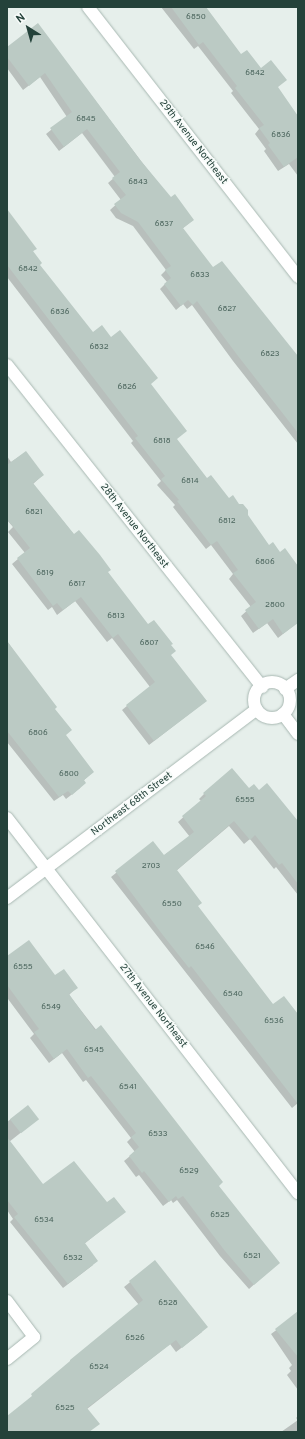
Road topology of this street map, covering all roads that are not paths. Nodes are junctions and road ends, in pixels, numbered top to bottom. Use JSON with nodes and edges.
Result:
{"nodes":[{"id":1,"x":88,"y":7,"type":"edge"},
{"id":2,"x":298,"y":277,"type":"edge"},
{"id":3,"x":7,"y":365,"type":"edge"},
{"id":4,"x":298,"y":680,"type":"edge"},
{"id":5,"x":262,"y":687,"type":"junction"},
{"id":6,"x":285,"y":689,"type":"junction"},
{"id":7,"x":257,"y":709,"type":"junction"},
{"id":8,"x":283,"y":714,"type":"junction"},
{"id":9,"x":298,"y":734,"type":"edge"},
{"id":10,"x":7,"y":818,"type":"edge"},
{"id":11,"x":46,"y":869,"type":"junction"},
{"id":12,"x":7,"y":898,"type":"edge"},
{"id":13,"x":298,"y":1193,"type":"edge"},
{"id":14,"x":7,"y":1301,"type":"edge"},
{"id":15,"x":7,"y":1359,"type":"edge"}],
"edges":[{"from":1,"to":2,"type":"street","name":"29th Avenue Northeast"},
{"from":3,"to":5,"type":"street","name":"28th Avenue Northeast"},
{"from":4,"to":6,"type":"street"},
{"from":5,"to":6,"type":"street"},
{"from":5,"to":7,"type":"street"},
{"from":6,"to":8,"type":"street"},
{"from":7,"to":8,"type":"street"},
{"from":7,"to":11,"type":"street","name":"Northeast 68th Street"},
{"from":8,"to":9,"type":"street"},
{"from":10,"to":11,"type":"street","name":"27th Avenue Northeast"},
{"from":11,"to":12,"type":"street","name":"Northeast 68th Street"},
{"from":11,"to":13,"type":"street","name":"27th Avenue Northeast"},
{"from":14,"to":15,"type":"street"}]}
